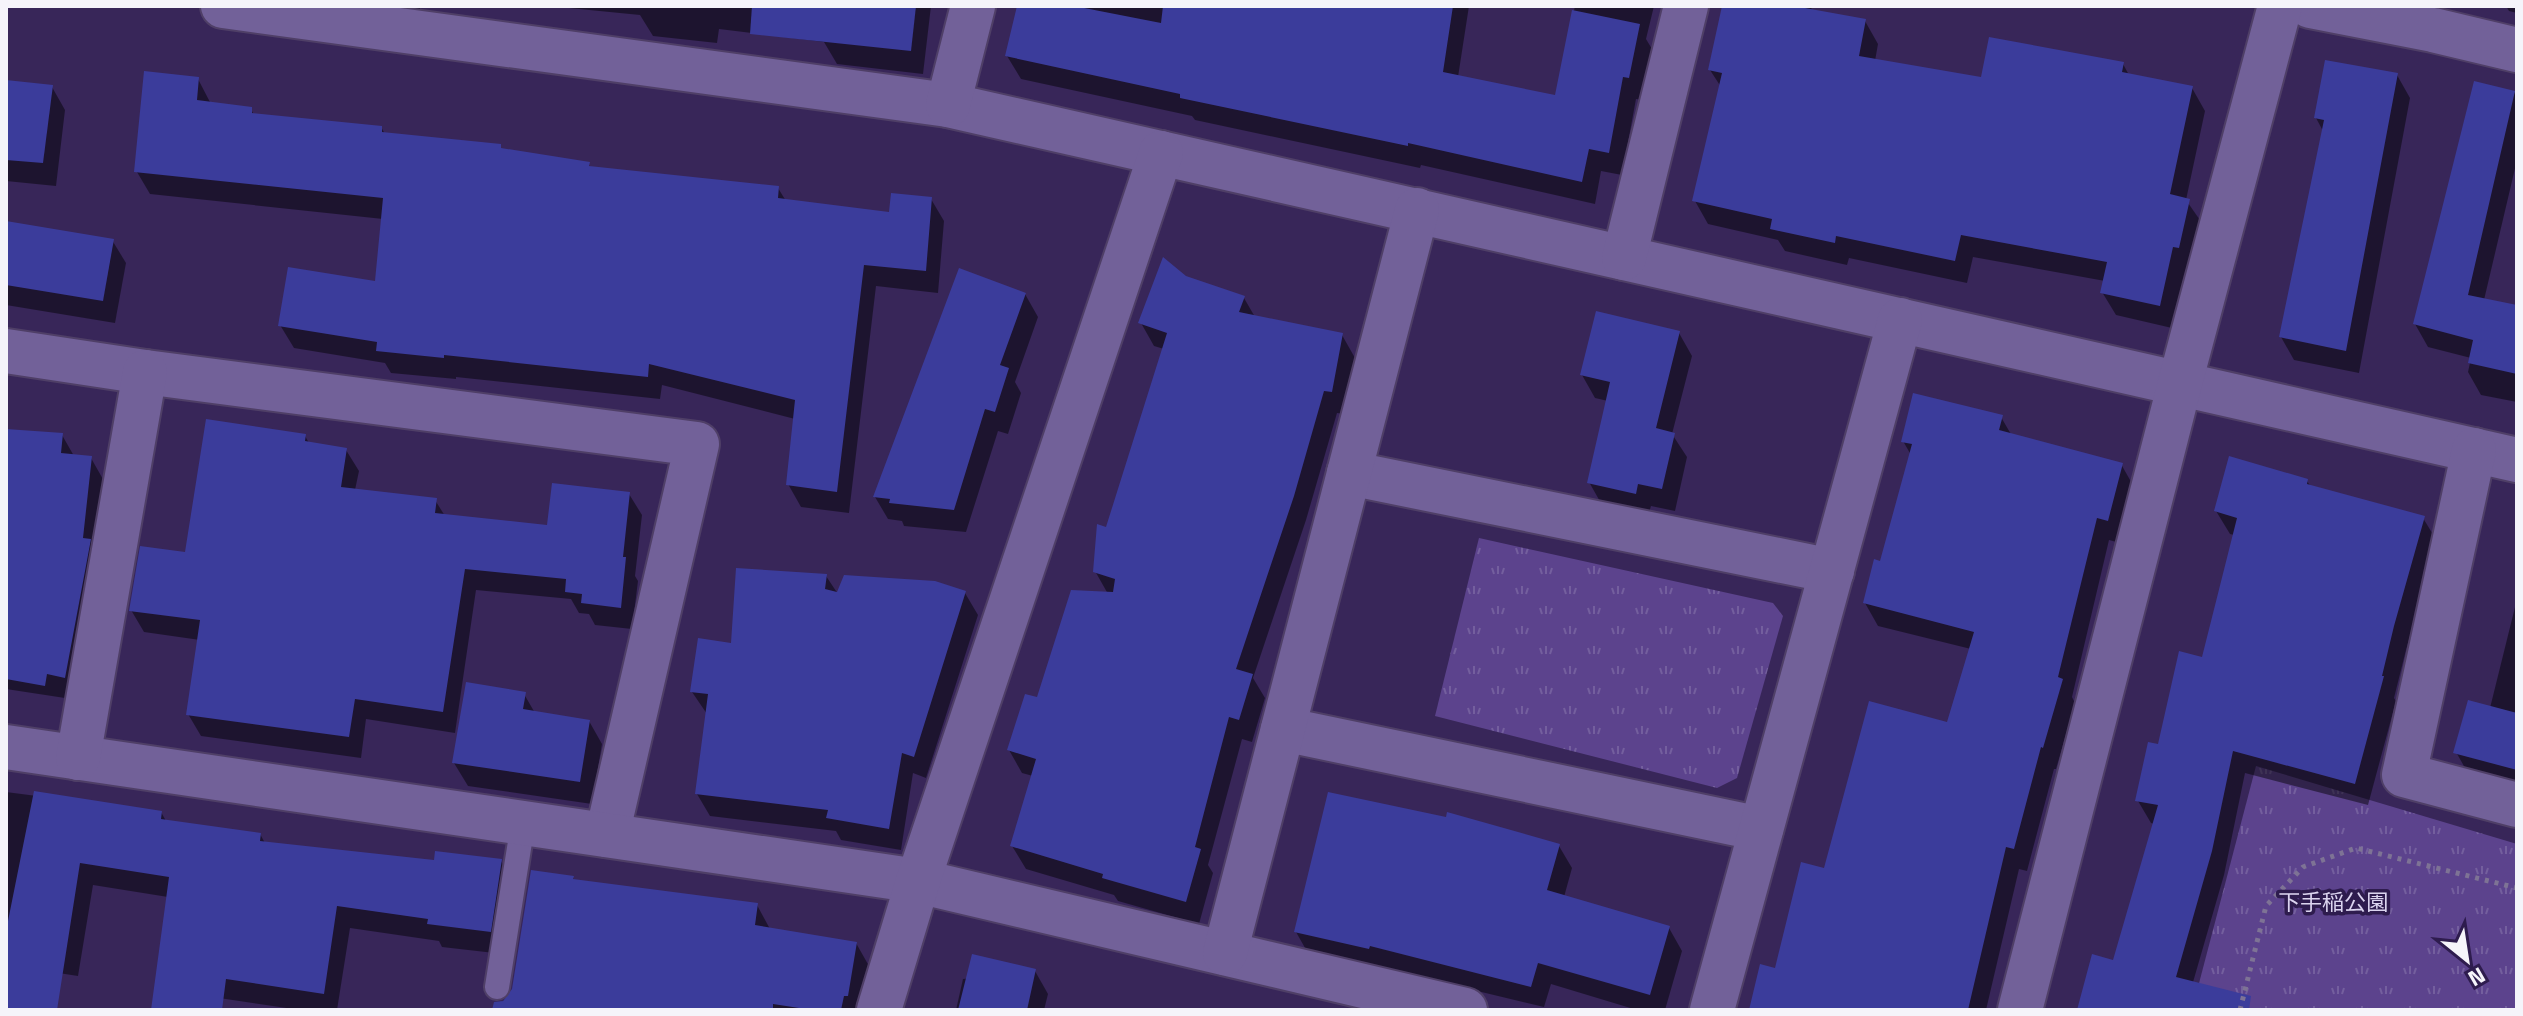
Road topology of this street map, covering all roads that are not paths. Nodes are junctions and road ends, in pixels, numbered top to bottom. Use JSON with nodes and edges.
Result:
{"nodes":[{"id":1,"x":223,"y":6,"type":"edge"},
{"id":2,"x":973,"y":6,"type":"edge"},
{"id":3,"x":1686,"y":6,"type":"edge"},
{"id":4,"x":2280,"y":6,"type":"edge"},
{"id":5,"x":2310,"y":6,"type":"edge"},
{"id":6,"x":2436,"y":18,"type":"edge"},
{"id":7,"x":2517,"y":50,"type":"edge"},
{"id":8,"x":948,"y":105,"type":"junction"},
{"id":9,"x":1161,"y":153,"type":"junction"},
{"id":10,"x":1417,"y":210,"type":"junction"},
{"id":11,"x":1624,"y":258,"type":"junction"},
{"id":12,"x":1900,"y":320,"type":"junction"},
{"id":13,"x":6,"y":351,"type":"edge"},
{"id":14,"x":145,"y":372,"type":"junction"},
{"id":15,"x":2180,"y":383,"type":"junction"},
{"id":16,"x":2474,"y":450,"type":"junction"},
{"id":17,"x":2517,"y":460,"type":"edge"},
{"id":18,"x":1349,"y":473,"type":"junction"},
{"id":19,"x":1832,"y":571,"type":"junction"},
{"id":20,"x":1283,"y":729,"type":"junction"},
{"id":21,"x":6,"y":747,"type":"edge"},
{"id":22,"x":78,"y":758,"type":"junction"},
{"id":23,"x":2517,"y":805,"type":"edge"},
{"id":24,"x":523,"y":823,"type":"junction"},
{"id":25,"x":1761,"y":829,"type":"junction"},
{"id":26,"x":607,"y":835,"type":"junction"},
{"id":27,"x":918,"y":881,"type":"junction"},
{"id":28,"x":1225,"y":953,"type":"junction"},
{"id":29,"x":497,"y":987,"type":"dead end"},
{"id":30,"x":879,"y":1010,"type":"edge"},
{"id":31,"x":1465,"y":1010,"type":"edge"},
{"id":32,"x":1712,"y":1010,"type":"edge"},
{"id":33,"x":2020,"y":1010,"type":"edge"}],
"edges":[{"from":1,"to":8,"type":"street"},
{"from":2,"to":8,"type":"street"},
{"from":3,"to":11,"type":"street"},
{"from":4,"to":15,"type":"street"},
{"from":5,"to":6,"type":"street"},
{"from":6,"to":7,"type":"street"},
{"from":8,"to":9,"type":"street"},
{"from":9,"to":10,"type":"street"},
{"from":9,"to":27,"type":"street"},
{"from":10,"to":11,"type":"street"},
{"from":10,"to":18,"type":"street"},
{"from":11,"to":12,"type":"street"},
{"from":12,"to":15,"type":"street"},
{"from":12,"to":19,"type":"street"},
{"from":13,"to":14,"type":"street"},
{"from":14,"to":22,"type":"street"},
{"from":14,"to":26,"type":"street"},
{"from":15,"to":16,"type":"street"},
{"from":15,"to":33,"type":"street"},
{"from":16,"to":17,"type":"street"},
{"from":16,"to":23,"type":"street"},
{"from":18,"to":19,"type":"street"},
{"from":18,"to":20,"type":"street"},
{"from":19,"to":25,"type":"street"},
{"from":20,"to":25,"type":"street"},
{"from":20,"to":28,"type":"street"},
{"from":21,"to":22,"type":"street"},
{"from":22,"to":24,"type":"street"},
{"from":24,"to":26,"type":"street"},
{"from":24,"to":29,"type":"lane"},
{"from":25,"to":32,"type":"street"},
{"from":26,"to":27,"type":"street"},
{"from":27,"to":28,"type":"street"},
{"from":27,"to":30,"type":"street"},
{"from":28,"to":31,"type":"street"}]}
